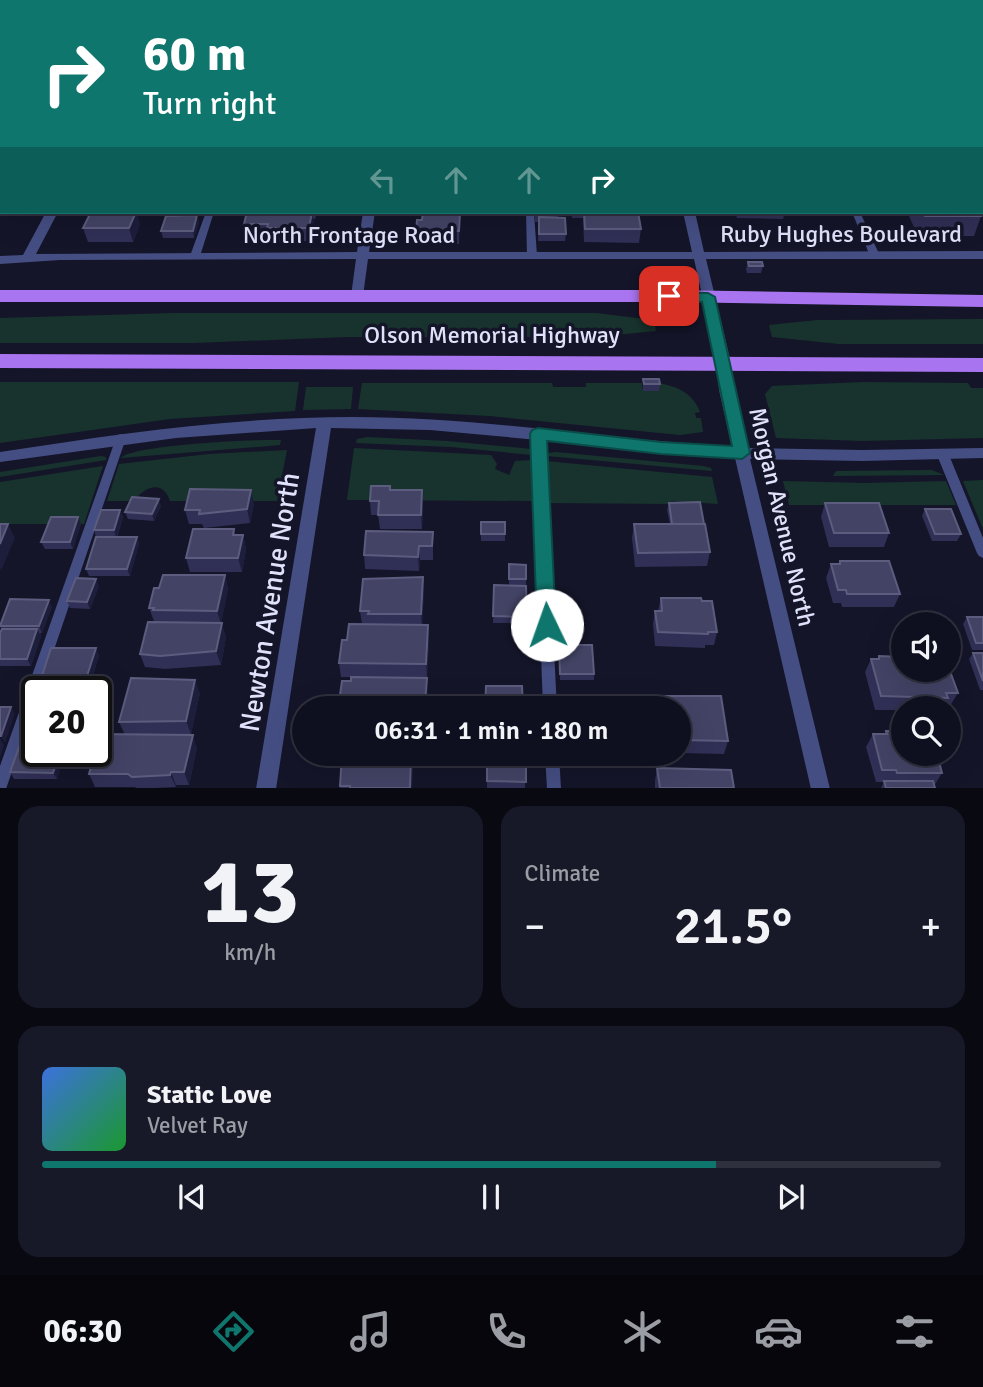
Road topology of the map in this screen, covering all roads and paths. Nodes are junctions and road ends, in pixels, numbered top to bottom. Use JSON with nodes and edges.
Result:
{"nodes":[{"id":1,"x":51,"y":214,"type":"edge"},
{"id":2,"x":209,"y":214,"type":"edge"},
{"id":3,"x":369,"y":214,"type":"edge"},
{"id":4,"x":530,"y":214,"type":"edge"},
{"id":5,"x":689,"y":214,"type":"edge"},
{"id":6,"x":857,"y":214,"type":"edge"},
{"id":7,"x":983,"y":255,"type":"edge"},
{"id":8,"x":195,"y":256,"type":"junction"},
{"id":9,"x":362,"y":256,"type":"junction"},
{"id":10,"x":532,"y":256,"type":"junction"},
{"id":11,"x":699,"y":256,"type":"junction"},
{"id":12,"x":875,"y":256,"type":"junction"},
{"id":13,"x":27,"y":259,"type":"junction"},
{"id":14,"x":0,"y":260,"type":"edge"},
{"id":15,"x":0,"y":296,"type":"edge"},
{"id":16,"x":358,"y":296,"type":"junction"},
{"id":17,"x":708,"y":297,"type":"junction"},
{"id":18,"x":983,"y":301,"type":"edge"},
{"id":19,"x":0,"y":361,"type":"edge"},
{"id":20,"x":724,"y":363,"type":"junction"},
{"id":21,"x":983,"y":365,"type":"edge"},
{"id":22,"x":324,"y":423,"type":"junction"},
{"id":23,"x":538,"y":434,"type":"junction"},
{"id":24,"x":121,"y":438,"type":"junction"},
{"id":25,"x":742,"y":453,"type":"junction"},
{"id":26,"x":983,"y":453,"type":"edge"},
{"id":27,"x":943,"y":455,"type":"junction"},
{"id":28,"x":0,"y":457,"type":"edge"},
{"id":29,"x":983,"y":553,"type":"edge"},
{"id":30,"x":549,"y":696,"type":"edge"},
{"id":31,"x":553,"y":766,"type":"edge"},
{"id":32,"x":0,"y":786,"type":"edge"},
{"id":33,"x":266,"y":788,"type":"edge"},
{"id":34,"x":554,"y":788,"type":"edge"},
{"id":35,"x":821,"y":788,"type":"edge"}],
"edges":[{"from":1,"to":13,"type":"street"},
{"from":2,"to":8,"type":"lane"},
{"from":3,"to":9,"type":"street"},
{"from":4,"to":10,"type":"lane"},
{"from":5,"to":11,"type":"street","name":"Morgan Avenue North"},
{"from":6,"to":12,"type":"lane"},
{"from":7,"to":12,"type":"street","name":"Ruby Hughes Boulevard"},
{"from":8,"to":9,"type":"street","name":"North Frontage Road"},
{"from":8,"to":13,"type":"street","name":"North Frontage Road"},
{"from":9,"to":10,"type":"street","name":"North Frontage Road"},
{"from":9,"to":16,"type":"street"},
{"from":10,"to":11,"type":"street","name":"North Frontage Road"},
{"from":11,"to":12,"type":"street","name":"Ruby Hughes Boulevard"},
{"from":11,"to":17,"type":"street","name":"Morgan Avenue North"},
{"from":13,"to":14,"type":"street","name":"North Frontage Road"},
{"from":15,"to":16,"type":"main road","name":"Olson Memorial Highway"},
{"from":16,"to":17,"type":"main road","name":"Olson Memorial Highway"},
{"from":17,"to":18,"type":"main road","name":"Olson Memorial Highway"},
{"from":17,"to":20,"type":"street","name":"Morgan Avenue North"},
{"from":19,"to":20,"type":"main road","name":"Olson Memorial Highway"},
{"from":20,"to":21,"type":"main road","name":"Olson Memorial Highway"},
{"from":20,"to":25,"type":"street","name":"Morgan Avenue North"},
{"from":22,"to":23,"type":"street"},
{"from":22,"to":24,"type":"street"},
{"from":22,"to":33,"type":"street","name":"Newton Avenue North"},
{"from":23,"to":25,"type":"street"},
{"from":23,"to":30,"type":"lane"},
{"from":24,"to":28,"type":"street"},
{"from":24,"to":32,"type":"lane"},
{"from":25,"to":27,"type":"street"},
{"from":25,"to":35,"type":"street","name":"Morgan Avenue North"},
{"from":26,"to":27,"type":"street"},
{"from":27,"to":29,"type":"lane"},
{"from":31,"to":34,"type":"lane"}]}
